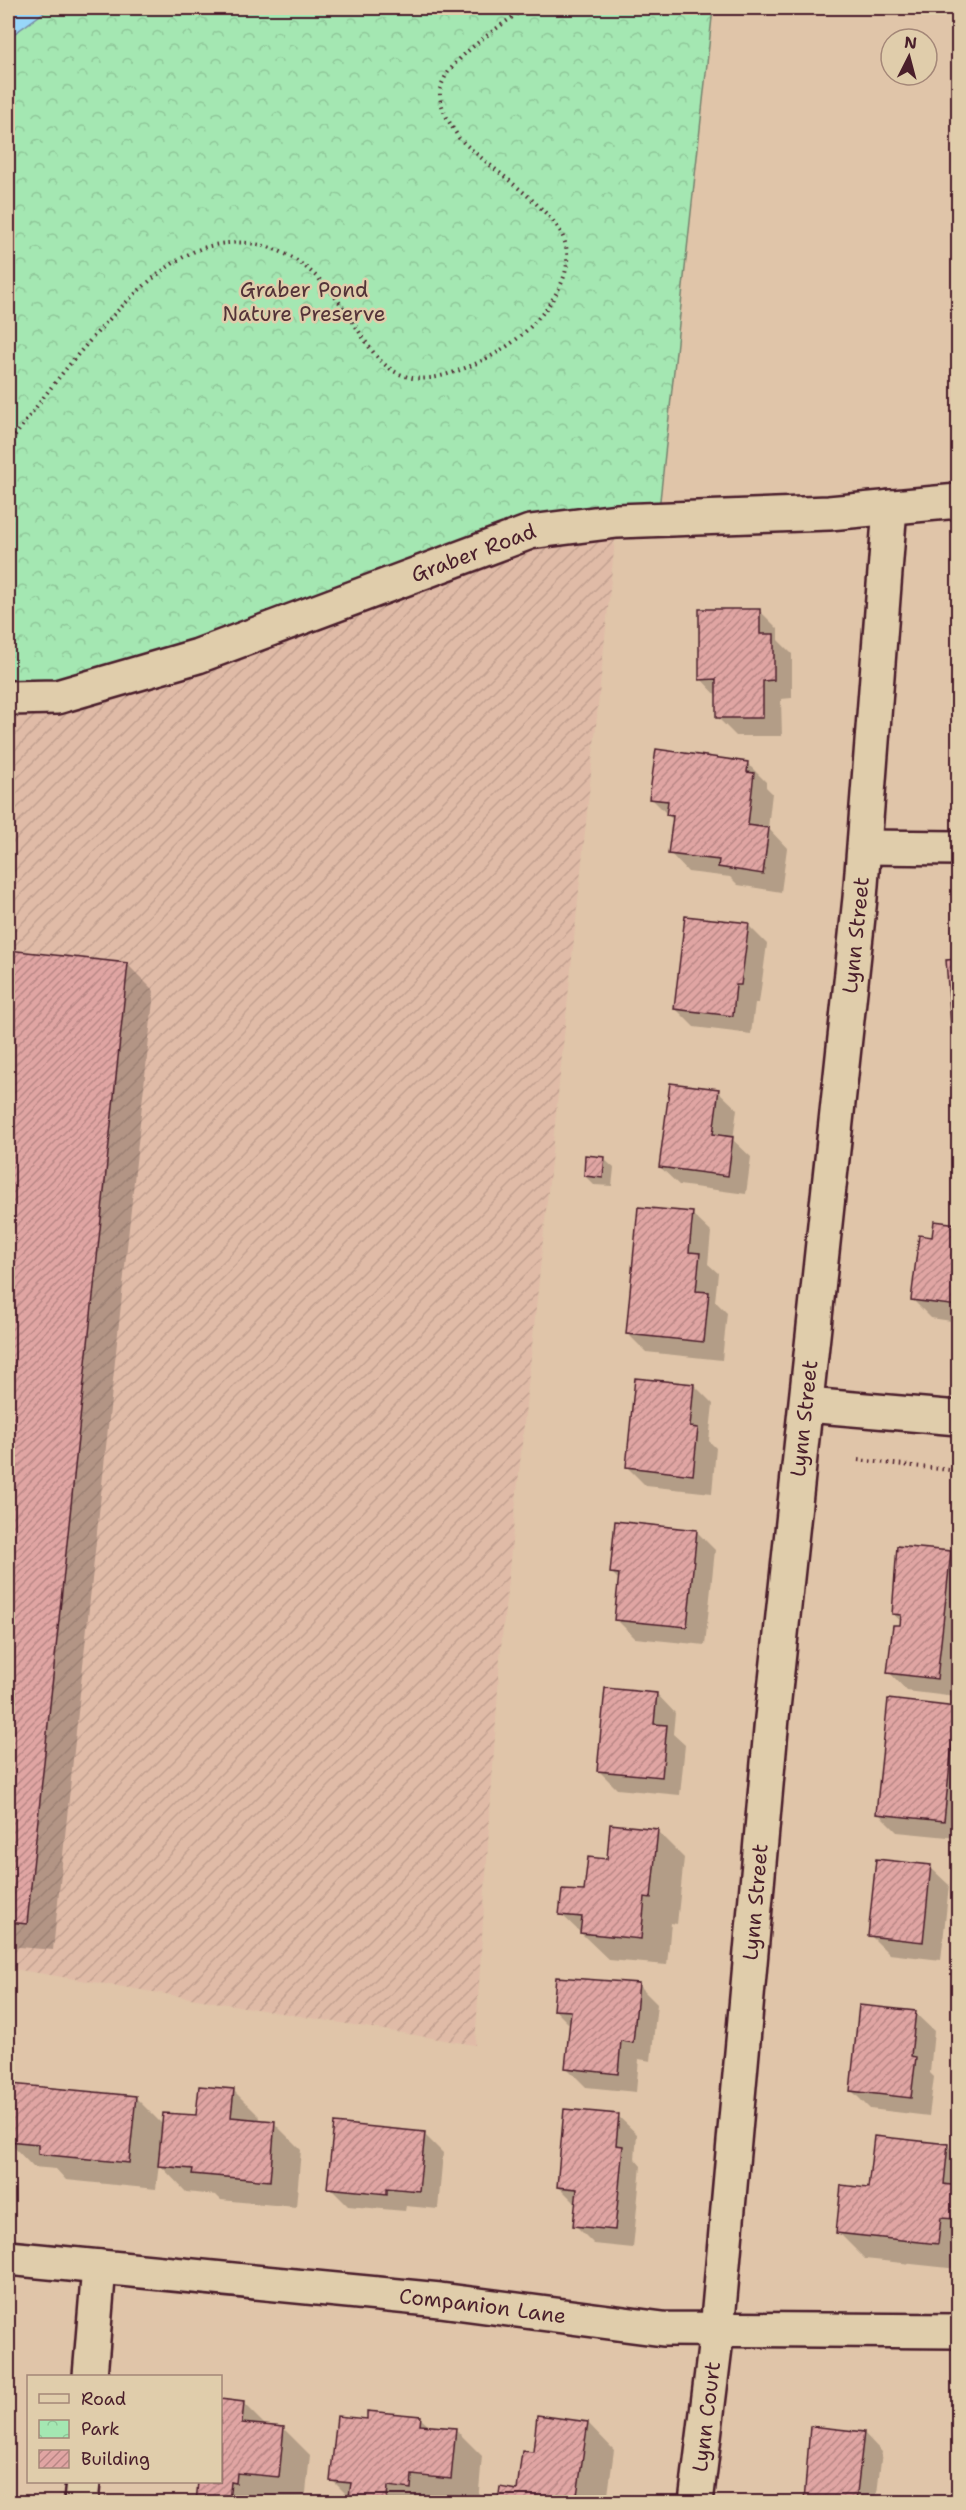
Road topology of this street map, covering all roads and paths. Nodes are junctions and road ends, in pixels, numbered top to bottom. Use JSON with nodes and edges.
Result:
{"nodes":[{"id":1,"x":525,"y":8,"type":"edge"},
{"id":2,"x":8,"y":446,"type":"edge"},
{"id":3,"x":958,"y":501,"type":"edge"},
{"id":4,"x":890,"y":507,"type":"junction"},
{"id":5,"x":8,"y":698,"type":"edge"},
{"id":6,"x":865,"y":847,"type":"junction"},
{"id":7,"x":958,"y":848,"type":"edge"},
{"id":8,"x":807,"y":1405,"type":"junction"},
{"id":9,"x":958,"y":1418,"type":"edge"},
{"id":10,"x":858,"y":1460,"type":"dead end"},
{"id":11,"x":958,"y":1471,"type":"edge"},
{"id":12,"x":8,"y":2258,"type":"edge"},
{"id":13,"x":99,"y":2267,"type":"junction"},
{"id":14,"x":717,"y":2331,"type":"junction"},
{"id":15,"x":958,"y":2331,"type":"edge"},
{"id":16,"x":90,"y":2375,"type":"edge"},
{"id":17,"x":83,"y":2483,"type":"edge"},
{"id":18,"x":81,"y":2502,"type":"edge"},
{"id":19,"x":696,"y":2502,"type":"edge"}],
"edges":[{"from":1,"to":2,"type":"path"},
{"from":3,"to":4,"type":"street","name":"Graber Road"},
{"from":4,"to":5,"type":"street","name":"Graber Road"},
{"from":4,"to":6,"type":"street","name":"Lynn Street"},
{"from":6,"to":7,"type":"street"},
{"from":6,"to":8,"type":"street","name":"Lynn Street"},
{"from":8,"to":9,"type":"street"},
{"from":8,"to":14,"type":"street","name":"Lynn Street"},
{"from":10,"to":11,"type":"path"},
{"from":12,"to":13,"type":"street","name":"Companion Lane"},
{"from":13,"to":14,"type":"street","name":"Companion Lane"},
{"from":13,"to":16,"type":"street"},
{"from":14,"to":15,"type":"street","name":"Companion Lane"},
{"from":14,"to":19,"type":"street","name":"Lynn Court"},
{"from":17,"to":18,"type":"street"}]}
